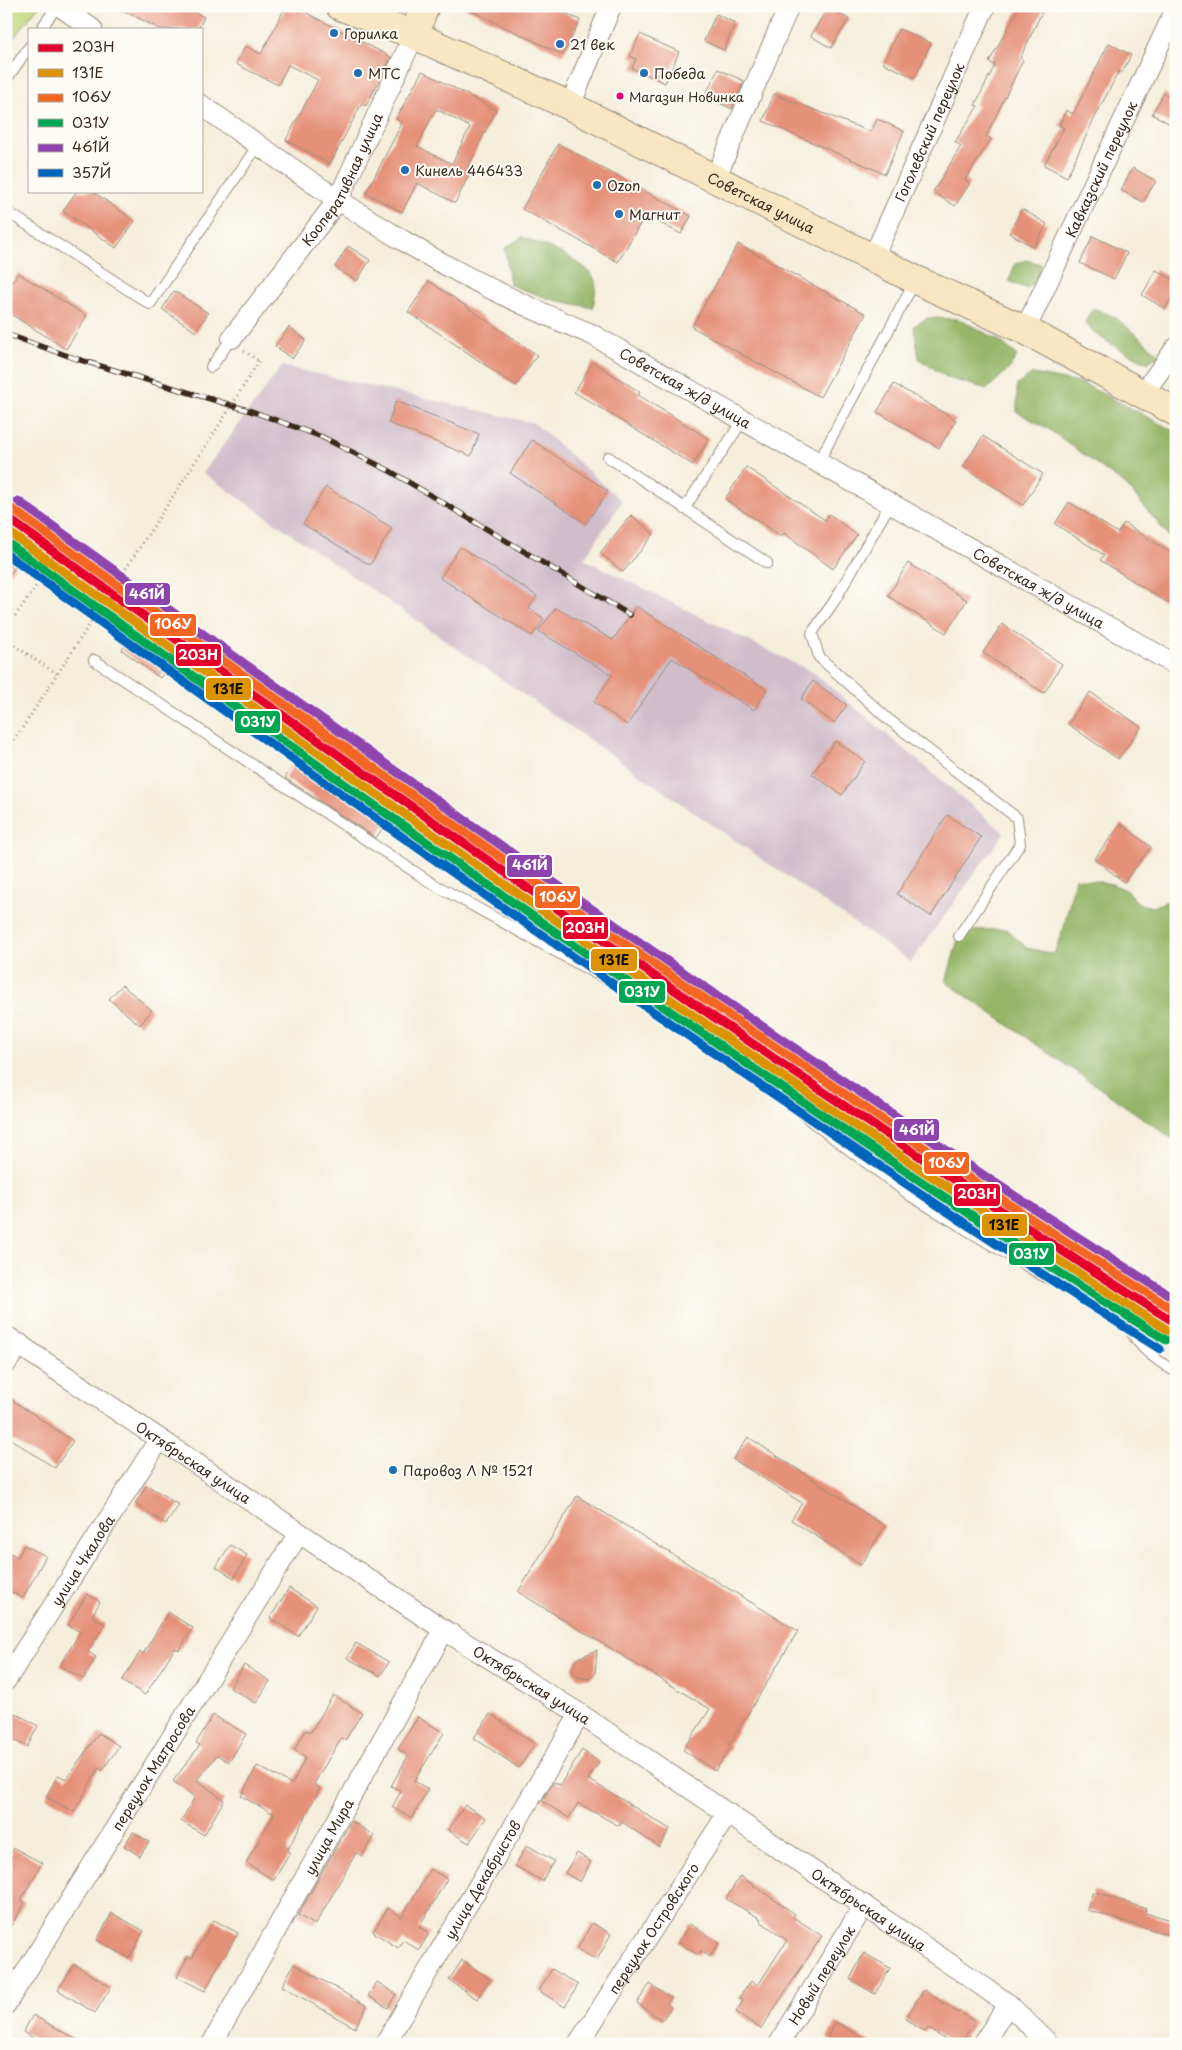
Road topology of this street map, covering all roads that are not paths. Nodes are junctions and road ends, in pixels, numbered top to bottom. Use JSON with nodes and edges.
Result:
{"nodes":[{"id":1,"x":58,"y":6,"type":"edge"},
{"id":2,"x":340,"y":6,"type":"edge"},
{"id":3,"x":425,"y":6,"type":"edge"},
{"id":4,"x":611,"y":6,"type":"edge"},
{"id":5,"x":790,"y":6,"type":"edge"},
{"id":6,"x":985,"y":6,"type":"edge"},
{"id":7,"x":1176,"y":9,"type":"edge"},
{"id":8,"x":42,"y":28,"type":"edge"},
{"id":9,"x":91,"y":28,"type":"edge"},
{"id":10,"x":414,"y":35,"type":"junction"},
{"id":11,"x":28,"y":48,"type":"edge"},
{"id":12,"x":6,"y":80,"type":"edge"},
{"id":13,"x":202,"y":106,"type":"edge"},
{"id":14,"x":570,"y":106,"type":"junction"},
{"id":15,"x":258,"y":145,"type":"junction"},
{"id":16,"x":715,"y":179,"type":"junction"},
{"id":17,"x":338,"y":200,"type":"junction"},
{"id":18,"x":6,"y":210,"type":"edge"},
{"id":19,"x":873,"y":258,"type":"junction"},
{"id":20,"x":916,"y":280,"type":"junction"},
{"id":21,"x":1025,"y":330,"type":"junction"},
{"id":22,"x":236,"y":342,"type":"joint"},
{"id":23,"x":1176,"y":348,"type":"edge"},
{"id":24,"x":211,"y":367,"type":"dead end"},
{"id":25,"x":1142,"y":395,"type":"junction"},
{"id":26,"x":1176,"y":412,"type":"edge"},
{"id":27,"x":743,"y":420,"type":"junction"},
{"id":28,"x":608,"y":457,"type":"dead end"},
{"id":29,"x":818,"y":463,"type":"junction"},
{"id":30,"x":890,"y":504,"type":"junction"},
{"id":31,"x":684,"y":509,"type":"junction"},
{"id":32,"x":768,"y":563,"type":"dead end"},
{"id":33,"x":94,"y":660,"type":"dead end"},
{"id":34,"x":1176,"y":666,"type":"edge"},
{"id":35,"x":959,"y":936,"type":"dead end"},
{"id":36,"x":13,"y":1340,"type":"edge"},
{"id":37,"x":6,"y":1363,"type":"edge"},
{"id":38,"x":1176,"y":1372,"type":"edge"},
{"id":39,"x":159,"y":1440,"type":"junction"},
{"id":40,"x":299,"y":1533,"type":"junction"},
{"id":41,"x":444,"y":1630,"type":"junction"},
{"id":42,"x":6,"y":1680,"type":"edge"},
{"id":43,"x":580,"y":1714,"type":"junction"},
{"id":44,"x":728,"y":1813,"type":"junction"},
{"id":45,"x":864,"y":1905,"type":"junction"},
{"id":46,"x":6,"y":2004,"type":"edge"},
{"id":47,"x":1008,"y":2004,"type":"junction"},
{"id":48,"x":212,"y":2044,"type":"edge"},
{"id":49,"x":385,"y":2044,"type":"edge"},
{"id":50,"x":578,"y":2044,"type":"edge"},
{"id":51,"x":779,"y":2044,"type":"edge"},
{"id":52,"x":983,"y":2044,"type":"edge"},
{"id":53,"x":1050,"y":2044,"type":"edge"}],
"edges":[{"from":1,"to":8,"type":"lane"},
{"from":1,"to":9,"type":"street"},
{"from":2,"to":10,"type":"main road","name":"Советская улица"},
{"from":3,"to":10,"type":"main road","name":"Кооперативная улица"},
{"from":4,"to":14,"type":"street"},
{"from":5,"to":16,"type":"street"},
{"from":6,"to":19,"type":"street","name":"Гоголевский переулок"},
{"from":7,"to":21,"type":"street","name":"Кавказский переулок"},
{"from":10,"to":14,"type":"main road","name":"Советская улица"},
{"from":10,"to":17,"type":"street","name":"Кооперативная улица"},
{"from":11,"to":12,"type":"lane"},
{"from":13,"to":15,"type":"street","name":"Советская ж/д улица"},
{"from":14,"to":16,"type":"main road","name":"Советская улица"},
{"from":15,"to":17,"type":"street","name":"Советская ж/д улица"},
{"from":15,"to":18,"type":"lane"},
{"from":16,"to":19,"type":"main road","name":"Советская улица"},
{"from":17,"to":22,"type":"street","name":"Кооперативная улица"},
{"from":17,"to":27,"type":"street","name":"Советская ж/д улица"},
{"from":19,"to":20,"type":"main road","name":"Советская улица"},
{"from":20,"to":21,"type":"main road","name":"Советская улица"},
{"from":20,"to":29,"type":"lane"},
{"from":21,"to":25,"type":"main road","name":"Советская улица"},
{"from":22,"to":24,"type":"lane"},
{"from":23,"to":25,"type":"street"},
{"from":25,"to":26,"type":"main road","name":"Советская улица"},
{"from":27,"to":29,"type":"street","name":"Советская ж/д улица"},
{"from":27,"to":31,"type":"lane"},
{"from":28,"to":31,"type":"lane"},
{"from":29,"to":30,"type":"street","name":"Советская ж/д улица"},
{"from":30,"to":34,"type":"street","name":"Советская ж/д улица"},
{"from":30,"to":35,"type":"lane"},
{"from":31,"to":32,"type":"lane"},
{"from":33,"to":38,"type":"lane"},
{"from":36,"to":37,"type":"street"},
{"from":36,"to":39,"type":"street","name":"Октябрьская улица"},
{"from":39,"to":40,"type":"street","name":"Октябрьская улица"},
{"from":39,"to":42,"type":"street","name":"улица Чкалова"},
{"from":40,"to":41,"type":"street","name":"Октябрьская улица"},
{"from":40,"to":46,"type":"street","name":"переулок Матросова"},
{"from":41,"to":43,"type":"street","name":"Октябрьская улица"},
{"from":41,"to":48,"type":"street","name":"улица Мира"},
{"from":43,"to":44,"type":"street","name":"Октябрьская улица"},
{"from":43,"to":49,"type":"street","name":"улица Декабристов"},
{"from":44,"to":45,"type":"street","name":"Октябрьская улица"},
{"from":44,"to":50,"type":"street","name":"переулок Островского"},
{"from":45,"to":47,"type":"street","name":"Октябрьская улица"},
{"from":45,"to":51,"type":"street","name":"Новый переулок"},
{"from":47,"to":52,"type":"street"},
{"from":47,"to":53,"type":"street","name":"Октябрьская улица"}]}
